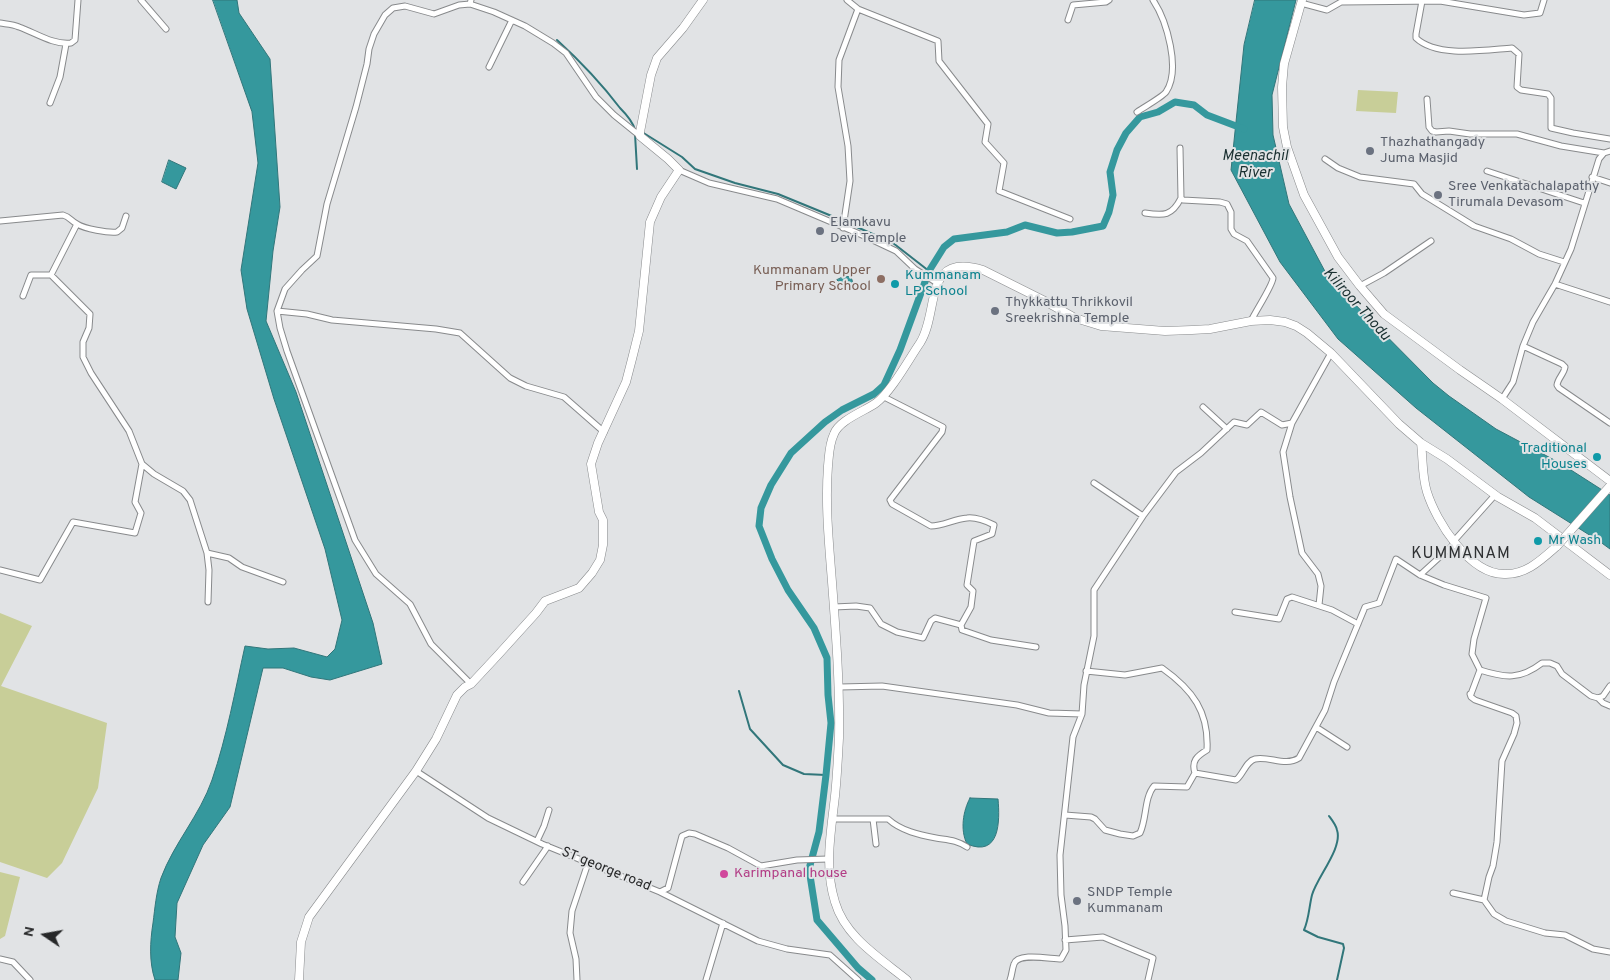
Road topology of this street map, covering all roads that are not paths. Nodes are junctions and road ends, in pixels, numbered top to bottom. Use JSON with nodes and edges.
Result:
{"nodes":[{"id":1,"x":78,"y":0,"type":"edge"},
{"id":2,"x":141,"y":0,"type":"edge"},
{"id":3,"x":702,"y":0,"type":"edge"},
{"id":4,"x":847,"y":0,"type":"edge"},
{"id":5,"x":1108,"y":0,"type":"edge"},
{"id":6,"x":1153,"y":0,"type":"edge"},
{"id":7,"x":1544,"y":0,"type":"edge"},
{"id":8,"x":1301,"y":1,"type":"edge"},
{"id":9,"x":1422,"y":1,"type":"edge"},
{"id":10,"x":470,"y":2,"type":"edge"},
{"id":11,"x":858,"y":9,"type":"junction"},
{"id":12,"x":512,"y":20,"type":"junction"},
{"id":13,"x":1068,"y":20,"type":"dead end"},
{"id":14,"x":0,"y":23,"type":"edge"},
{"id":15,"x":166,"y":29,"type":"dead end"},
{"id":16,"x":66,"y":44,"type":"junction"},
{"id":17,"x":489,"y":68,"type":"dead end"},
{"id":18,"x":1427,"y":99,"type":"dead end"},
{"id":19,"x":50,"y":102,"type":"dead end"},
{"id":20,"x":1137,"y":112,"type":"dead end"},
{"id":21,"x":638,"y":133,"type":"junction"},
{"id":22,"x":1610,"y":139,"type":"edge"},
{"id":23,"x":1180,"y":148,"type":"dead end"},
{"id":24,"x":1607,"y":152,"type":"edge"},
{"id":25,"x":1325,"y":159,"type":"dead end"},
{"id":26,"x":679,"y":170,"type":"junction"},
{"id":27,"x":1487,"y":171,"type":"dead end"},
{"id":28,"x":1592,"y":178,"type":"junction"},
{"id":29,"x":1610,"y":182,"type":"edge"},
{"id":30,"x":1180,"y":198,"type":"junction"},
{"id":31,"x":1584,"y":203,"type":"junction"},
{"id":32,"x":1145,"y":213,"type":"dead end"},
{"id":33,"x":126,"y":216,"type":"dead end"},
{"id":34,"x":1070,"y":219,"type":"dead end"},
{"id":35,"x":0,"y":221,"type":"edge"},
{"id":36,"x":77,"y":224,"type":"junction"},
{"id":37,"x":843,"y":228,"type":"junction"},
{"id":38,"x":1431,"y":241,"type":"dead end"},
{"id":39,"x":1564,"y":262,"type":"junction"},
{"id":40,"x":51,"y":275,"type":"junction"},
{"id":41,"x":934,"y":282,"type":"junction"},
{"id":42,"x":1555,"y":284,"type":"junction"},
{"id":43,"x":1360,"y":286,"type":"junction"},
{"id":44,"x":24,"y":296,"type":"dead end"},
{"id":45,"x":1610,"y":302,"type":"edge"},
{"id":46,"x":277,"y":312,"type":"junction"},
{"id":47,"x":1251,"y":321,"type":"junction"},
{"id":48,"x":1523,"y":346,"type":"junction"},
{"id":49,"x":1331,"y":353,"type":"junction"},
{"id":50,"x":884,"y":396,"type":"junction"},
{"id":51,"x":1502,"y":399,"type":"junction"},
{"id":52,"x":1203,"y":408,"type":"dead end"},
{"id":53,"x":1292,"y":423,"type":"junction"},
{"id":54,"x":1610,"y":423,"type":"edge"},
{"id":55,"x":1227,"y":429,"type":"junction"},
{"id":56,"x":604,"y":432,"type":"junction"},
{"id":57,"x":1421,"y":443,"type":"junction"},
{"id":58,"x":142,"y":464,"type":"junction"},
{"id":59,"x":1610,"y":481,"type":"edge"},
{"id":60,"x":1094,"y":483,"type":"dead end"},
{"id":61,"x":1610,"y":486,"type":"edge"},
{"id":62,"x":1495,"y":495,"type":"junction"},
{"id":63,"x":1143,"y":516,"type":"junction"},
{"id":64,"x":1453,"y":543,"type":"junction"},
{"id":65,"x":207,"y":553,"type":"junction"},
{"id":66,"x":0,"y":570,"type":"edge"},
{"id":67,"x":1420,"y":575,"type":"junction"},
{"id":68,"x":1610,"y":575,"type":"edge"},
{"id":69,"x":283,"y":582,"type":"dead end"},
{"id":70,"x":208,"y":602,"type":"dead end"},
{"id":71,"x":1319,"y":605,"type":"junction"},
{"id":72,"x":834,"y":607,"type":"junction"},
{"id":73,"x":1235,"y":612,"type":"dead end"},
{"id":74,"x":1358,"y":624,"type":"junction"},
{"id":75,"x":961,"y":625,"type":"junction"},
{"id":76,"x":1036,"y":647,"type":"dead end"},
{"id":77,"x":1480,"y":670,"type":"junction"},
{"id":78,"x":1086,"y":671,"type":"junction"},
{"id":79,"x":471,"y":684,"type":"junction"},
{"id":80,"x":1610,"y":686,"type":"edge"},
{"id":81,"x":840,"y":687,"type":"junction"},
{"id":82,"x":1598,"y":698,"type":"junction"},
{"id":83,"x":1610,"y":706,"type":"edge"},
{"id":84,"x":1082,"y":714,"type":"junction"},
{"id":85,"x":1316,"y":727,"type":"junction"},
{"id":86,"x":1347,"y":747,"type":"dead end"},
{"id":87,"x":416,"y":771,"type":"junction"},
{"id":88,"x":1196,"y":773,"type":"junction"},
{"id":89,"x":549,"y":810,"type":"dead end"},
{"id":90,"x":1065,"y":815,"type":"junction"},
{"id":91,"x":832,"y":819,"type":"junction"},
{"id":92,"x":873,"y":819,"type":"junction"},
{"id":93,"x":536,"y":841,"type":"junction"},
{"id":94,"x":876,"y":844,"type":"dead end"},
{"id":95,"x":548,"y":846,"type":"junction"},
{"id":96,"x":967,"y":847,"type":"dead end"},
{"id":97,"x":824,"y":859,"type":"junction"},
{"id":98,"x":588,"y":863,"type":"junction"},
{"id":99,"x":523,"y":882,"type":"dead end"},
{"id":100,"x":660,"y":892,"type":"junction"},
{"id":101,"x":1453,"y":893,"type":"dead end"},
{"id":102,"x":1484,"y":900,"type":"junction"},
{"id":103,"x":723,"y":923,"type":"junction"},
{"id":104,"x":1065,"y":940,"type":"junction"},
{"id":105,"x":1610,"y":952,"type":"edge"},
{"id":106,"x":0,"y":959,"type":"edge"},
{"id":107,"x":30,"y":980,"type":"edge"},
{"id":108,"x":299,"y":980,"type":"edge"},
{"id":109,"x":578,"y":980,"type":"edge"},
{"id":110,"x":706,"y":980,"type":"edge"},
{"id":111,"x":858,"y":980,"type":"edge"},
{"id":112,"x":906,"y":980,"type":"edge"},
{"id":113,"x":1010,"y":980,"type":"edge"},
{"id":114,"x":1148,"y":980,"type":"edge"}],
"edges":[{"from":1,"to":16,"type":"street"},
{"from":2,"to":15,"type":"street"},
{"from":3,"to":21,"type":"main road"},
{"from":4,"to":11,"type":"street"},
{"from":5,"to":13,"type":"street"},
{"from":6,"to":20,"type":"street"},
{"from":7,"to":9,"type":"street"},
{"from":8,"to":9,"type":"street"},
{"from":8,"to":43,"type":"main road"},
{"from":9,"to":22,"type":"street"},
{"from":10,"to":12,"type":"street"},
{"from":10,"to":46,"type":"street"},
{"from":11,"to":34,"type":"street"},
{"from":11,"to":37,"type":"street"},
{"from":12,"to":17,"type":"street"},
{"from":12,"to":21,"type":"street"},
{"from":14,"to":16,"type":"street"},
{"from":16,"to":19,"type":"street"},
{"from":18,"to":24,"type":"street"},
{"from":21,"to":26,"type":"main road"},
{"from":23,"to":30,"type":"street"},
{"from":24,"to":28,"type":"street"},
{"from":25,"to":39,"type":"street"},
{"from":26,"to":37,"type":"street"},
{"from":26,"to":56,"type":"main road"},
{"from":27,"to":31,"type":"street"},
{"from":28,"to":29,"type":"street"},
{"from":28,"to":31,"type":"street"},
{"from":30,"to":32,"type":"street"},
{"from":30,"to":47,"type":"street"},
{"from":31,"to":39,"type":"street"},
{"from":33,"to":36,"type":"street"},
{"from":35,"to":36,"type":"street"},
{"from":36,"to":40,"type":"street"},
{"from":37,"to":41,"type":"street"},
{"from":38,"to":43,"type":"street"},
{"from":39,"to":42,"type":"street"},
{"from":40,"to":44,"type":"street"},
{"from":40,"to":58,"type":"street"},
{"from":41,"to":47,"type":"main road"},
{"from":41,"to":50,"type":"main road"},
{"from":42,"to":45,"type":"street"},
{"from":42,"to":48,"type":"street"},
{"from":43,"to":51,"type":"main road"},
{"from":46,"to":56,"type":"street"},
{"from":46,"to":79,"type":"street"},
{"from":47,"to":49,"type":"main road"},
{"from":48,"to":51,"type":"street"},
{"from":48,"to":54,"type":"street"},
{"from":49,"to":53,"type":"street"},
{"from":49,"to":57,"type":"main road"},
{"from":50,"to":72,"type":"main road"},
{"from":50,"to":75,"type":"street"},
{"from":51,"to":59,"type":"main road"},
{"from":52,"to":55,"type":"street"},
{"from":53,"to":55,"type":"street"},
{"from":53,"to":71,"type":"street"},
{"from":55,"to":63,"type":"street"},
{"from":56,"to":79,"type":"main road"},
{"from":57,"to":62,"type":"main road"},
{"from":57,"to":64,"type":"main road"},
{"from":58,"to":65,"type":"street"},
{"from":58,"to":66,"type":"street"},
{"from":60,"to":63,"type":"street"},
{"from":61,"to":64,"type":"main road","bridge":true},
{"from":62,"to":64,"type":"street"},
{"from":62,"to":68,"type":"main road"},
{"from":63,"to":78,"type":"street"},
{"from":64,"to":67,"type":"street"},
{"from":65,"to":69,"type":"street"},
{"from":65,"to":70,"type":"street"},
{"from":67,"to":74,"type":"street"},
{"from":67,"to":77,"type":"street"},
{"from":71,"to":73,"type":"street"},
{"from":71,"to":74,"type":"street"},
{"from":72,"to":75,"type":"street"},
{"from":72,"to":81,"type":"main road"},
{"from":74,"to":85,"type":"street"},
{"from":75,"to":76,"type":"street"},
{"from":77,"to":82,"type":"street"},
{"from":77,"to":102,"type":"street"},
{"from":78,"to":84,"type":"street"},
{"from":78,"to":88,"type":"street"},
{"from":79,"to":87,"type":"main road"},
{"from":80,"to":82,"type":"street"},
{"from":81,"to":84,"type":"street"},
{"from":81,"to":91,"type":"main road"},
{"from":82,"to":83,"type":"street"},
{"from":84,"to":90,"type":"street"},
{"from":85,"to":86,"type":"street"},
{"from":85,"to":88,"type":"street"},
{"from":87,"to":93,"type":"street","name":"ST george road"},
{"from":87,"to":108,"type":"main road"},
{"from":88,"to":90,"type":"street"},
{"from":89,"to":93,"type":"street"},
{"from":90,"to":104,"type":"street"},
{"from":91,"to":92,"type":"street"},
{"from":91,"to":97,"type":"main road"},
{"from":92,"to":94,"type":"street"},
{"from":92,"to":96,"type":"street"},
{"from":93,"to":95,"type":"street","name":"ST george road"},
{"from":95,"to":98,"type":"street","name":"ST george road"},
{"from":95,"to":99,"type":"street"},
{"from":97,"to":100,"type":"street","name":"ST george road"},
{"from":97,"to":112,"type":"main road"},
{"from":98,"to":100,"type":"street","name":"ST george road"},
{"from":98,"to":109,"type":"street"},
{"from":100,"to":103,"type":"street"},
{"from":101,"to":102,"type":"street"},
{"from":102,"to":105,"type":"street"},
{"from":103,"to":110,"type":"street"},
{"from":103,"to":111,"type":"street"},
{"from":104,"to":113,"type":"street"},
{"from":104,"to":114,"type":"street"},
{"from":106,"to":107,"type":"street"}]}
